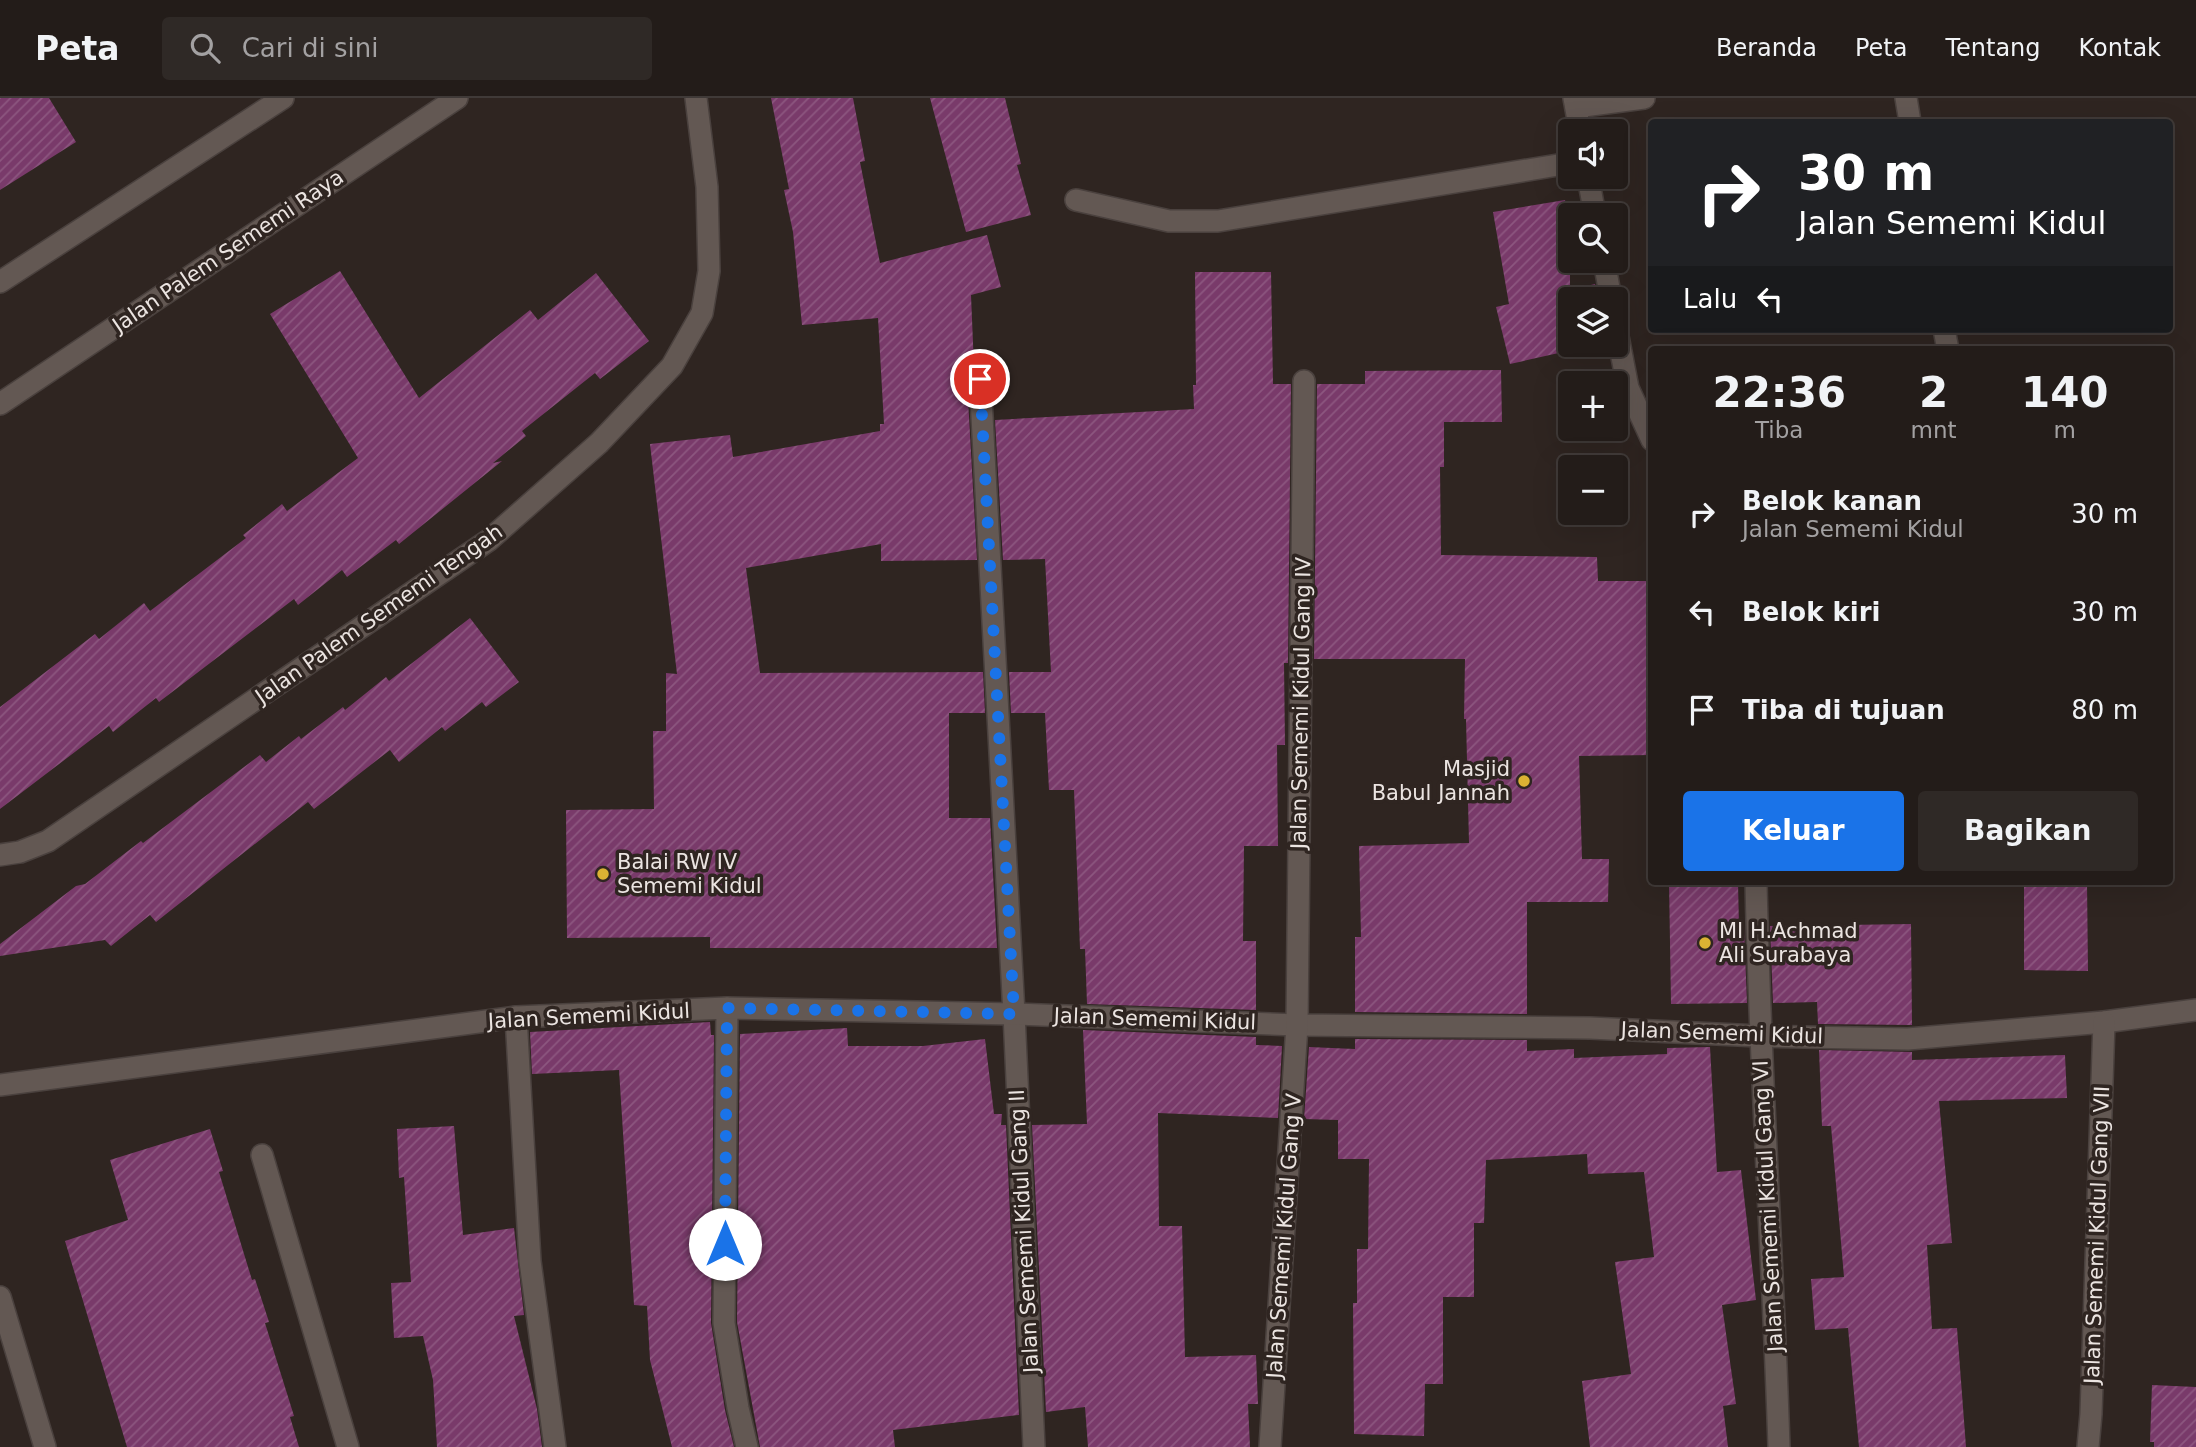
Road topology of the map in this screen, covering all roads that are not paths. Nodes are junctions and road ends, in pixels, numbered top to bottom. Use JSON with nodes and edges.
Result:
{"nodes":[{"id":1,"x":283,"y":98,"type":"edge"},
{"id":2,"x":457,"y":98,"type":"edge"},
{"id":3,"x":696,"y":98,"type":"edge"},
{"id":4,"x":1644,"y":98,"type":"edge"},
{"id":5,"x":1906,"y":98,"type":"edge"},
{"id":6,"x":1575,"y":102,"type":"edge"},
{"id":7,"x":1910,"y":119,"type":"edge"},
{"id":8,"x":1558,"y":165,"type":"edge"},
{"id":9,"x":1076,"y":200,"type":"dead end"},
{"id":10,"x":0,"y":282,"type":"edge"},
{"id":11,"x":1622,"y":357,"type":"edge"},
{"id":12,"x":980,"y":379,"type":"dead end"},
{"id":13,"x":1304,"y":381,"type":"dead end"},
{"id":14,"x":0,"y":404,"type":"edge"},
{"id":15,"x":1648,"y":431,"type":"edge"},
{"id":16,"x":0,"y":855,"type":"edge"},
{"id":17,"x":1756,"y":885,"type":"edge"},
{"id":18,"x":727,"y":1008,"type":"junction"},
{"id":19,"x":2196,"y":1010,"type":"edge"},
{"id":20,"x":1014,"y":1014,"type":"junction"},
{"id":21,"x":516,"y":1017,"type":"junction"},
{"id":22,"x":2104,"y":1023,"type":"junction"},
{"id":23,"x":1297,"y":1025,"type":"junction"},
{"id":24,"x":1759,"y":1036,"type":"junction"},
{"id":25,"x":0,"y":1085,"type":"edge"},
{"id":26,"x":262,"y":1155,"type":"dead end"},
{"id":27,"x":0,"y":1297,"type":"edge"},
{"id":28,"x":45,"y":1447,"type":"edge"},
{"id":29,"x":348,"y":1447,"type":"edge"},
{"id":30,"x":555,"y":1447,"type":"edge"},
{"id":31,"x":747,"y":1447,"type":"edge"},
{"id":32,"x":1034,"y":1447,"type":"edge"},
{"id":33,"x":1270,"y":1447,"type":"edge"},
{"id":34,"x":1779,"y":1447,"type":"edge"},
{"id":35,"x":2088,"y":1447,"type":"edge"}],
"edges":[{"from":1,"to":10,"type":"street"},
{"from":2,"to":14,"type":"street","name":"Jalan Palem Sememi Raya"},
{"from":3,"to":16,"type":"street","name":"Jalan Palem Sememi Tengah"},
{"from":4,"to":6,"type":"street"},
{"from":5,"to":7,"type":"street"},
{"from":8,"to":9,"type":"street"},
{"from":11,"to":15,"type":"street"},
{"from":12,"to":20,"type":"street","name":"Jalan Sememi Kidul Gang II"},
{"from":13,"to":23,"type":"street","name":"Jalan Sememi Kidul Gang IV"},
{"from":17,"to":24,"type":"street","name":"Jalan Sememi Kidul Gang VI"},
{"from":18,"to":20,"type":"street","name":"Jalan Sememi Kidul"},
{"from":18,"to":21,"type":"street","name":"Jalan Sememi Kidul"},
{"from":18,"to":31,"type":"street"},
{"from":19,"to":22,"type":"street","name":"Jalan Sememi Kidul"},
{"from":20,"to":23,"type":"street","name":"Jalan Sememi Kidul"},
{"from":20,"to":32,"type":"street","name":"Jalan Sememi Kidul Gang II"},
{"from":21,"to":25,"type":"street","name":"Jalan Sememi Kidul"},
{"from":21,"to":30,"type":"street"},
{"from":22,"to":24,"type":"street","name":"Jalan Sememi Kidul"},
{"from":22,"to":35,"type":"street","name":"Jalan Sememi Kidul Gang VII"},
{"from":23,"to":24,"type":"street","name":"Jalan Sememi Kidul"},
{"from":23,"to":33,"type":"street","name":"Jalan Sememi Kidul Gang V"},
{"from":24,"to":34,"type":"street","name":"Jalan Sememi Kidul Gang VI"},
{"from":26,"to":29,"type":"street"},
{"from":27,"to":28,"type":"street"}]}
